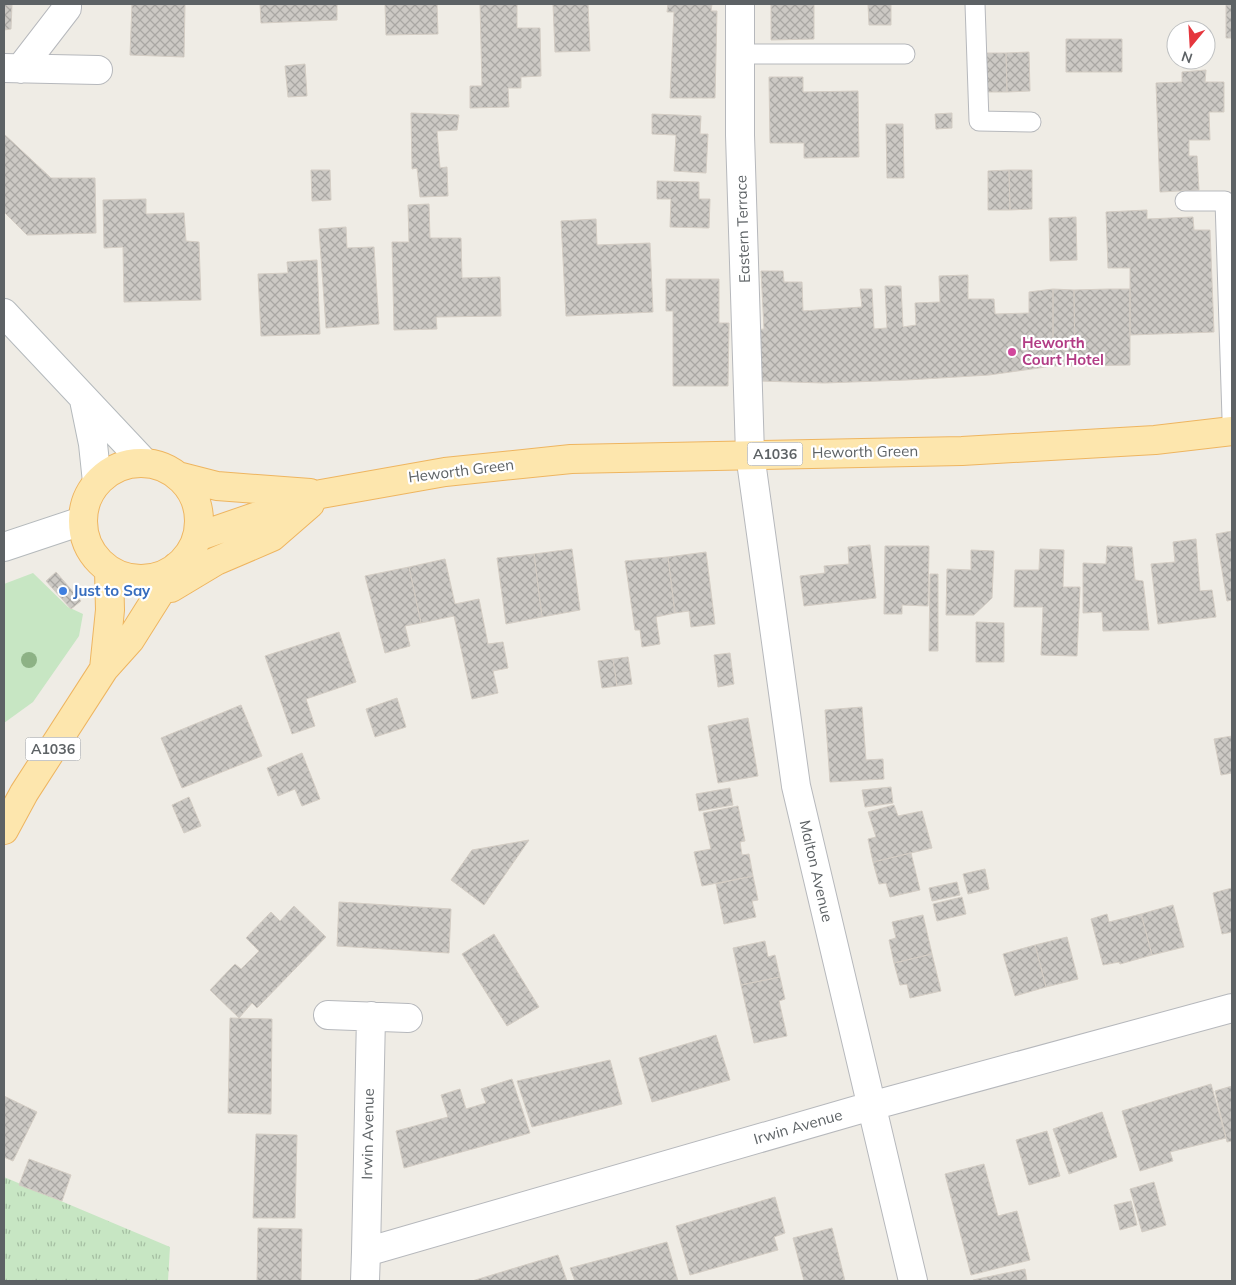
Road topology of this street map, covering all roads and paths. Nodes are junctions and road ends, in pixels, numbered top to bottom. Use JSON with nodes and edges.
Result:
{"nodes":[{"id":1,"x":67,"y":4,"type":"edge"},
{"id":2,"x":740,"y":4,"type":"edge"},
{"id":3,"x":975,"y":4,"type":"edge"},
{"id":4,"x":740,"y":54,"type":"junction"},
{"id":5,"x":905,"y":54,"type":"dead end"},
{"id":6,"x":12,"y":68,"type":"edge"},
{"id":7,"x":98,"y":70,"type":"dead end"},
{"id":8,"x":1031,"y":122,"type":"dead end"},
{"id":9,"x":1185,"y":202,"type":"dead end"},
{"id":10,"x":4,"y":313,"type":"edge"},
{"id":11,"x":84,"y":400,"type":"junction"},
{"id":12,"x":1232,"y":418,"type":"edge"},
{"id":13,"x":1232,"y":432,"type":"edge"},
{"id":14,"x":750,"y":454,"type":"junction"},
{"id":15,"x":144,"y":462,"type":"junction"},
{"id":16,"x":178,"y":476,"type":"junction"},
{"id":17,"x":97,"y":482,"type":"junction"},
{"id":18,"x":321,"y":494,"type":"junction"},
{"id":19,"x":82,"y":521,"type":"junction"},
{"id":20,"x":197,"y":537,"type":"junction"},
{"id":21,"x":4,"y":547,"type":"edge"},
{"id":22,"x":176,"y":567,"type":"junction"},
{"id":23,"x":109,"y":571,"type":"junction"},
{"id":24,"x":156,"y":599,"type":"junction"},
{"id":25,"x":104,"y":669,"type":"junction"},
{"id":26,"x":4,"y":830,"type":"edge"},
{"id":27,"x":1232,"y":1008,"type":"edge"},
{"id":28,"x":328,"y":1015,"type":"dead end"},
{"id":29,"x":371,"y":1016,"type":"junction"},
{"id":30,"x":408,"y":1018,"type":"dead end"},
{"id":31,"x":872,"y":1106,"type":"junction"},
{"id":32,"x":366,"y":1252,"type":"junction"},
{"id":33,"x":365,"y":1281,"type":"edge"},
{"id":34,"x":913,"y":1281,"type":"edge"}],
"edges":[{"from":1,"to":6,"type":"street"},
{"from":2,"to":4,"type":"street","name":"Eastern Terrace"},
{"from":3,"to":8,"type":"lane"},
{"from":4,"to":5,"type":"lane"},
{"from":4,"to":14,"type":"street","name":"Eastern Terrace"},
{"from":6,"to":7,"type":"street"},
{"from":9,"to":12,"type":"lane"},
{"from":10,"to":11,"type":"street"},
{"from":11,"to":15,"type":"street"},
{"from":11,"to":17,"type":"street"},
{"from":13,"to":14,"type":"main road","name":"Heworth Green","number":"A1036"},
{"from":14,"to":18,"type":"main road","name":"Heworth Green","number":"A1036"},
{"from":14,"to":31,"type":"street","name":"Malton Avenue"},
{"from":15,"to":16,"type":"main road","number":"A1036"},
{"from":15,"to":17,"type":"main road","number":"A1036"},
{"from":16,"to":18,"type":"main road","name":"Heworth Green","number":"A1036"},
{"from":16,"to":20,"type":"main road","number":"A1036"},
{"from":17,"to":19,"type":"main road","number":"A1036"},
{"from":18,"to":20,"type":"main road","name":"Heworth Green","number":"A1036"},
{"from":18,"to":24,"type":"main road","number":"A1036"},
{"from":19,"to":21,"type":"street"},
{"from":19,"to":23,"type":"main road","number":"A1036"},
{"from":20,"to":22,"type":"main road","number":"A1036"},
{"from":22,"to":23,"type":"main road","number":"A1036"},
{"from":22,"to":24,"type":"main road","number":"A1036"},
{"from":23,"to":25,"type":"main road","number":"A1036"},
{"from":24,"to":25,"type":"main road","number":"A1036"},
{"from":25,"to":26,"type":"main road","number":"A1036"},
{"from":27,"to":31,"type":"street","name":"Irwin Avenue"},
{"from":28,"to":29,"type":"street"},
{"from":29,"to":30,"type":"street"},
{"from":29,"to":32,"type":"street","name":"Irwin Avenue"},
{"from":31,"to":32,"type":"street","name":"Irwin Avenue"},
{"from":31,"to":34,"type":"street","name":"Malton Avenue"},
{"from":32,"to":33,"type":"street","name":"Irwin Avenue"}]}
